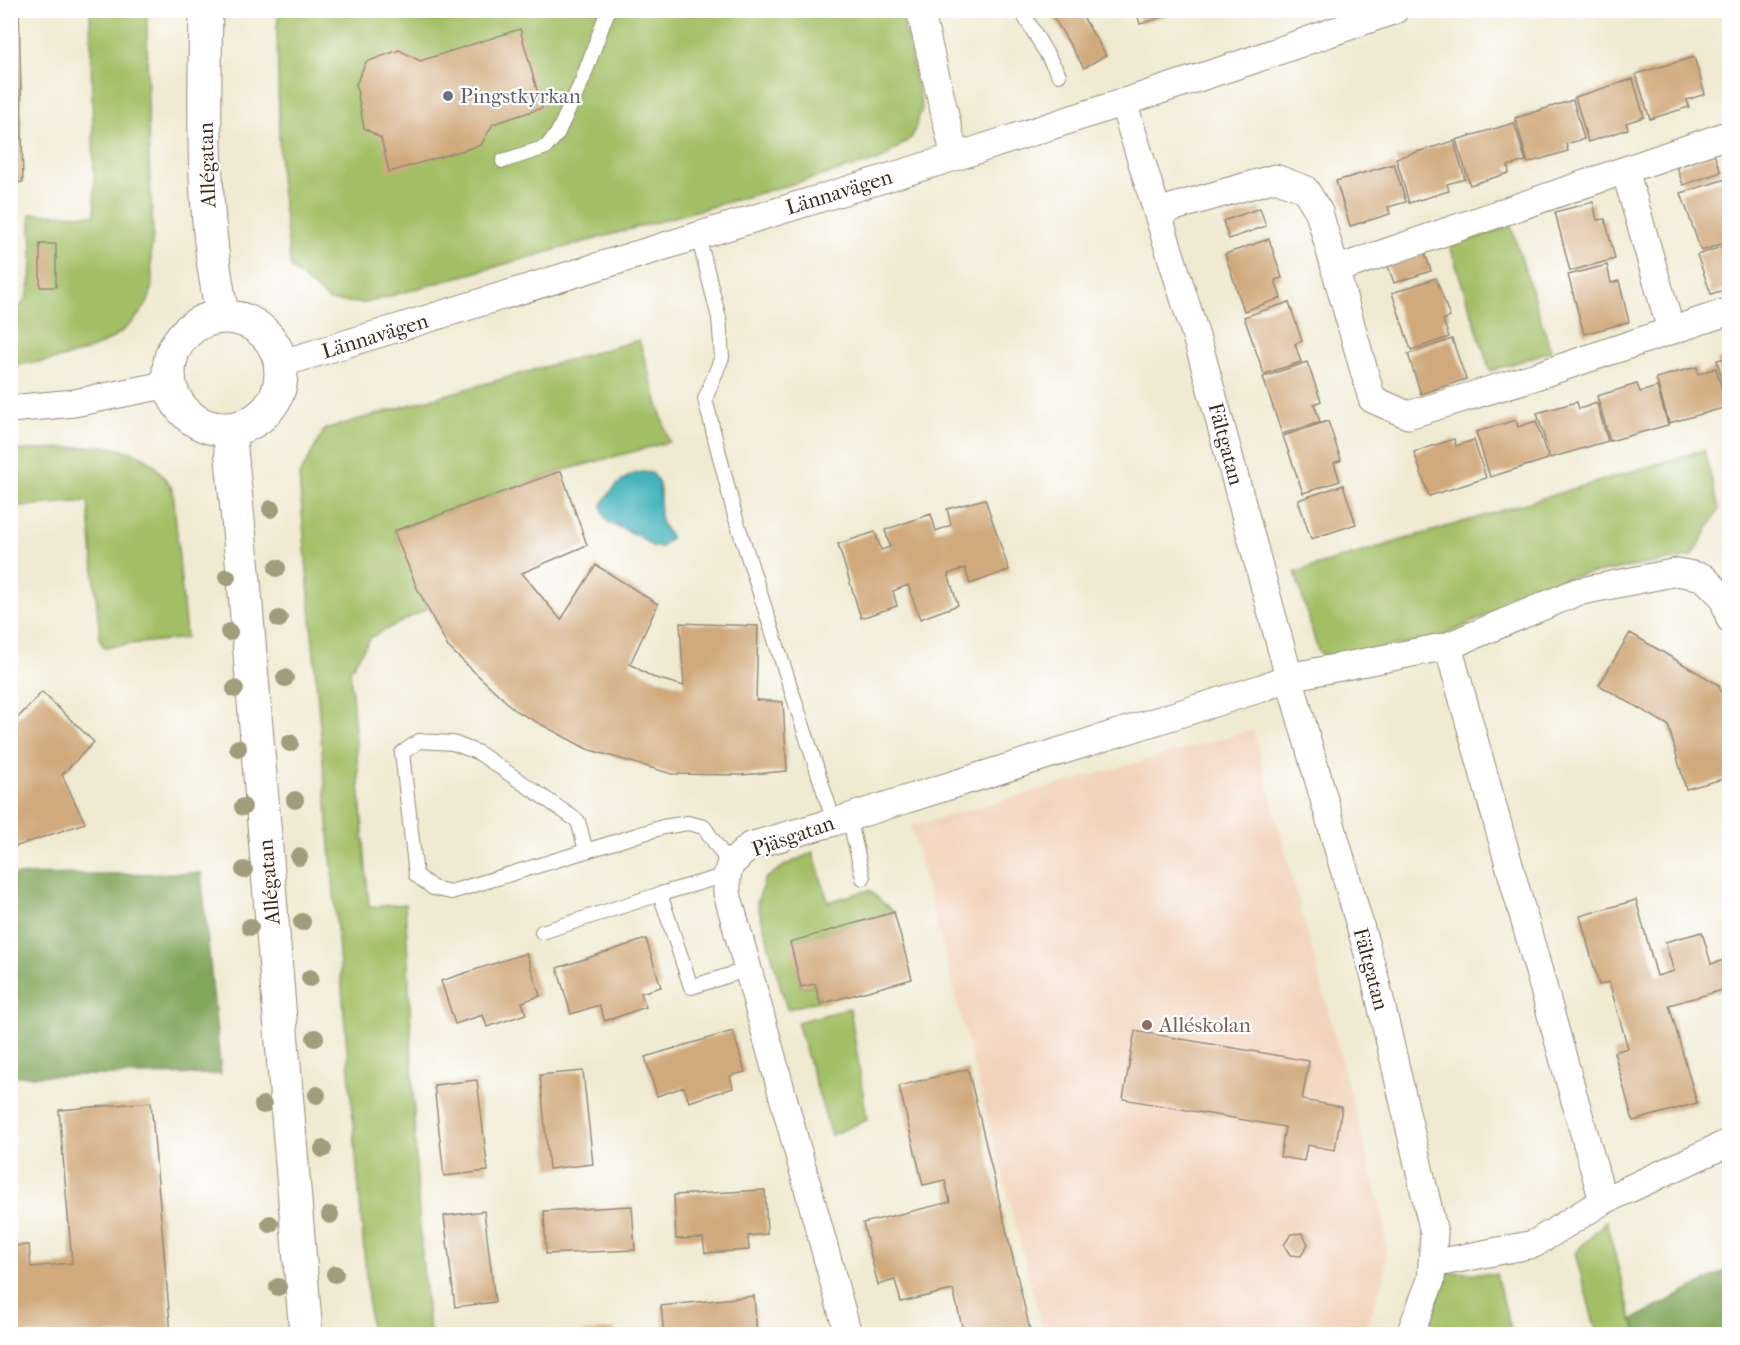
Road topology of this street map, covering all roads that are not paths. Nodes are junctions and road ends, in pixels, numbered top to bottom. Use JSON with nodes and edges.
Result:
{"nodes":[{"id":1,"x":206,"y":10,"type":"edge"},
{"id":2,"x":608,"y":10,"type":"edge"},
{"id":3,"x":920,"y":10,"type":"edge"},
{"id":4,"x":1021,"y":10,"type":"edge"},
{"id":5,"x":1395,"y":10,"type":"edge"},
{"id":6,"x":1059,"y":75,"type":"dead end"},
{"id":7,"x":1123,"y":102,"type":"junction"},
{"id":8,"x":1724,"y":136,"type":"dead end"},
{"id":9,"x":955,"y":157,"type":"junction"},
{"id":10,"x":503,"y":161,"type":"dead end"},
{"id":11,"x":1624,"y":170,"type":"junction"},
{"id":12,"x":1157,"y":212,"type":"junction"},
{"id":13,"x":698,"y":236,"type":"junction"},
{"id":14,"x":1335,"y":270,"type":"junction"},
{"id":15,"x":1730,"y":311,"type":"edge"},
{"id":16,"x":223,"y":317,"type":"junction"},
{"id":17,"x":1671,"y":330,"type":"junction"},
{"id":18,"x":280,"y":364,"type":"junction"},
{"id":19,"x":170,"y":384,"type":"junction"},
{"id":20,"x":10,"y":409,"type":"edge"},
{"id":21,"x":229,"y":429,"type":"junction"},
{"id":22,"x":1730,"y":619,"type":"edge"},
{"id":23,"x":1448,"y":646,"type":"junction"},
{"id":24,"x":1289,"y":677,"type":"junction"},
{"id":25,"x":841,"y":820,"type":"junction"},
{"id":26,"x":586,"y":851,"type":"junction"},
{"id":27,"x":728,"y":870,"type":"junction"},
{"id":28,"x":863,"y":878,"type":"dead end"},
{"id":29,"x":660,"y":894,"type":"junction"},
{"id":30,"x":542,"y":932,"type":"dead end"},
{"id":31,"x":748,"y":969,"type":"junction"},
{"id":32,"x":1730,"y":1142,"type":"edge"},
{"id":33,"x":1603,"y":1202,"type":"junction"},
{"id":34,"x":1432,"y":1264,"type":"junction"},
{"id":35,"x":306,"y":1335,"type":"edge"},
{"id":36,"x":848,"y":1335,"type":"edge"},
{"id":37,"x":1410,"y":1335,"type":"edge"}],
"edges":[{"from":1,"to":16,"type":"street","name":"Allégatan"},
{"from":2,"to":10,"type":"lane"},
{"from":3,"to":9,"type":"street"},
{"from":4,"to":6,"type":"lane"},
{"from":5,"to":7,"type":"street","name":"Lännavägen"},
{"from":7,"to":9,"type":"street","name":"Lännavägen"},
{"from":7,"to":12,"type":"street","name":"Fältgatan"},
{"from":8,"to":11,"type":"street"},
{"from":9,"to":13,"type":"street","name":"Lännavägen"},
{"from":11,"to":14,"type":"street"},
{"from":11,"to":17,"type":"street"},
{"from":12,"to":14,"type":"street"},
{"from":12,"to":24,"type":"street","name":"Fältgatan"},
{"from":13,"to":18,"type":"street","name":"Lännavägen"},
{"from":13,"to":25,"type":"lane"},
{"from":14,"to":17,"type":"street"},
{"from":15,"to":17,"type":"street"},
{"from":16,"to":18,"type":"street"},
{"from":16,"to":19,"type":"street"},
{"from":18,"to":21,"type":"street"},
{"from":19,"to":20,"type":"street"},
{"from":19,"to":21,"type":"street"},
{"from":21,"to":35,"type":"street","name":"Allégatan"},
{"from":22,"to":23,"type":"street"},
{"from":23,"to":24,"type":"street"},
{"from":23,"to":33,"type":"street"},
{"from":24,"to":25,"type":"street","name":"Pjäsgatan"},
{"from":24,"to":34,"type":"street","name":"Fältgatan"},
{"from":25,"to":27,"type":"street","name":"Pjäsgatan"},
{"from":25,"to":28,"type":"lane"},
{"from":26,"to":26,"type":"lane"},
{"from":26,"to":27,"type":"lane"},
{"from":27,"to":29,"type":"lane"},
{"from":27,"to":31,"type":"street"},
{"from":29,"to":30,"type":"lane"},
{"from":29,"to":31,"type":"lane"},
{"from":31,"to":36,"type":"street"},
{"from":32,"to":33,"type":"street"},
{"from":33,"to":34,"type":"street"},
{"from":34,"to":37,"type":"street","name":"Fältgatan"}]}
